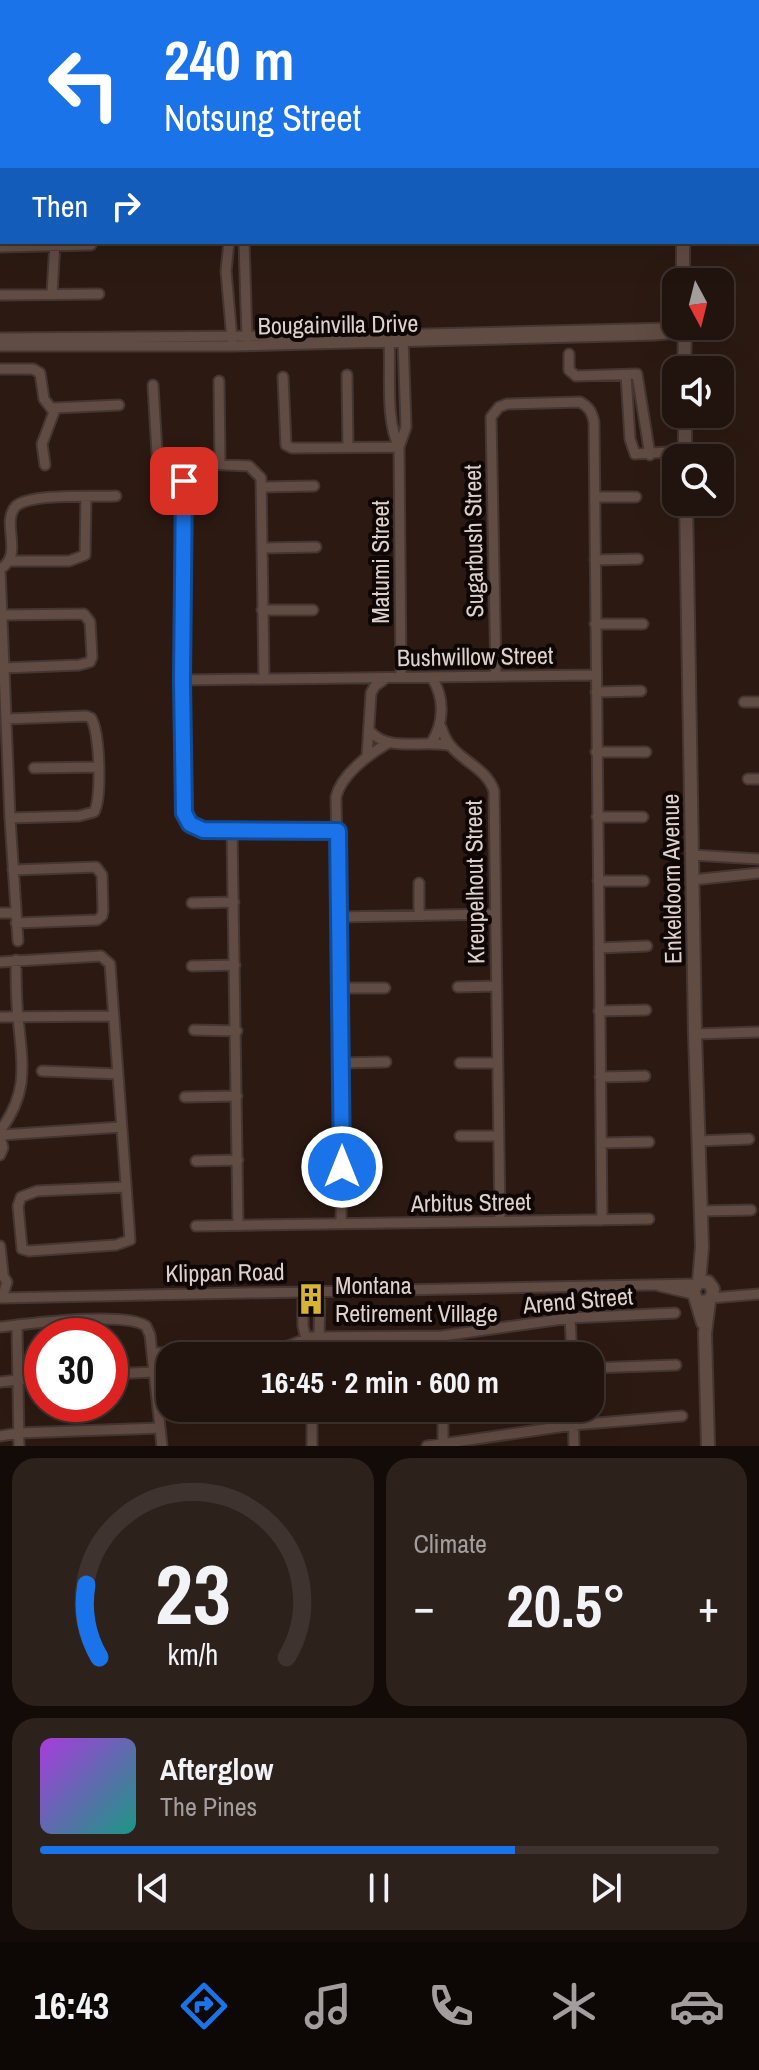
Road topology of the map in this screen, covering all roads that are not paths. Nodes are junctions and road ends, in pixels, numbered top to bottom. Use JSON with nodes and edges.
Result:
{"nodes":[{"id":1,"x":54,"y":244,"type":"edge"},
{"id":2,"x":229,"y":244,"type":"edge"},
{"id":3,"x":244,"y":244,"type":"edge"},
{"id":4,"x":683,"y":244,"type":"edge"},
{"id":5,"x":91,"y":245,"type":"dead end"},
{"id":6,"x":0,"y":247,"type":"edge"},
{"id":7,"x":683,"y":268,"type":"edge"},
{"id":8,"x":52,"y":294,"type":"junction"},
{"id":9,"x":99,"y":294,"type":"dead end"},
{"id":10,"x":0,"y":295,"type":"edge"},
{"id":11,"x":662,"y":330,"type":"edge"},
{"id":12,"x":0,"y":338,"type":"edge"},
{"id":13,"x":389,"y":339,"type":"junction"},
{"id":14,"x":403,"y":339,"type":"junction"},
{"id":15,"x":232,"y":341,"type":"junction"},
{"id":16,"x":247,"y":341,"type":"junction"},
{"id":17,"x":0,"y":346,"type":"edge"},
{"id":18,"x":569,"y":354,"type":"dead end"},
{"id":19,"x":0,"y":369,"type":"edge"},
{"id":20,"x":347,"y":375,"type":"dead end"},
{"id":21,"x":626,"y":375,"type":"junction"},
{"id":22,"x":283,"y":377,"type":"dead end"},
{"id":23,"x":219,"y":381,"type":"dead end"},
{"id":24,"x":153,"y":385,"type":"dead end"},
{"id":25,"x":119,"y":405,"type":"dead end"},
{"id":26,"x":54,"y":408,"type":"junction"},
{"id":27,"x":348,"y":447,"type":"junction"},
{"id":28,"x":399,"y":447,"type":"junction"},
{"id":29,"x":650,"y":455,"type":"junction"},
{"id":30,"x":662,"y":455,"type":"edge"},
{"id":31,"x":220,"y":464,"type":"junction"},
{"id":32,"x":45,"y":465,"type":"dead end"},
{"id":33,"x":192,"y":469,"type":"junction"},
{"id":34,"x":314,"y":486,"type":"dead end"},
{"id":35,"x":263,"y":487,"type":"junction"},
{"id":36,"x":116,"y":496,"type":"dead end"},
{"id":37,"x":86,"y":497,"type":"junction"},
{"id":38,"x":595,"y":497,"type":"junction"},
{"id":39,"x":636,"y":497,"type":"dead end"},
{"id":40,"x":686,"y":516,"type":"edge"},
{"id":41,"x":316,"y":547,"type":"dead end"},
{"id":42,"x":262,"y":548,"type":"junction"},
{"id":43,"x":638,"y":559,"type":"dead end"},
{"id":44,"x":595,"y":560,"type":"junction"},
{"id":45,"x":9,"y":561,"type":"junction"},
{"id":46,"x":0,"y":569,"type":"edge"},
{"id":47,"x":262,"y":610,"type":"junction"},
{"id":48,"x":313,"y":610,"type":"dead end"},
{"id":49,"x":2,"y":615,"type":"junction"},
{"id":50,"x":595,"y":624,"type":"junction"},
{"id":51,"x":643,"y":624,"type":"dead end"},
{"id":52,"x":2,"y":640,"type":"edge"},
{"id":53,"x":4,"y":668,"type":"junction"},
{"id":54,"x":595,"y":675,"type":"junction"},
{"id":55,"x":496,"y":676,"type":"junction"},
{"id":56,"x":401,"y":677,"type":"junction"},
{"id":57,"x":264,"y":678,"type":"junction"},
{"id":58,"x":356,"y":678,"type":"junction"},
{"id":59,"x":388,"y":678,"type":"junction"},
{"id":60,"x":432,"y":678,"type":"junction"},
{"id":61,"x":449,"y":678,"type":"junction"},
{"id":62,"x":182,"y":680,"type":"junction"},
{"id":63,"x":641,"y":691,"type":"dead end"},
{"id":64,"x":596,"y":692,"type":"junction"},
{"id":65,"x":3,"y":693,"type":"edge"},
{"id":66,"x":440,"y":696,"type":"junction"},
{"id":67,"x":370,"y":699,"type":"junction"},
{"id":68,"x":744,"y":702,"type":"dead end"},
{"id":69,"x":759,"y":702,"type":"edge"},
{"id":70,"x":6,"y":719,"type":"junction"},
{"id":71,"x":441,"y":727,"type":"junction"},
{"id":72,"x":370,"y":731,"type":"junction"},
{"id":73,"x":388,"y":743,"type":"junction"},
{"id":74,"x":431,"y":743,"type":"junction"},
{"id":75,"x":4,"y":745,"type":"edge"},
{"id":76,"x":451,"y":746,"type":"junction"},
{"id":77,"x":596,"y":752,"type":"junction"},
{"id":78,"x":646,"y":752,"type":"dead end"},
{"id":79,"x":367,"y":757,"type":"junction"},
{"id":80,"x":98,"y":767,"type":"junction"},
{"id":81,"x":34,"y":768,"type":"dead end"},
{"id":82,"x":5,"y":798,"type":"edge"},
{"id":83,"x":597,"y":817,"type":"junction"},
{"id":84,"x":643,"y":817,"type":"dead end"},
{"id":85,"x":10,"y":818,"type":"junction"},
{"id":86,"x":232,"y":830,"type":"junction"},
{"id":87,"x":338,"y":831,"type":"junction"},
{"id":88,"x":693,"y":855,"type":"junction"},
{"id":89,"x":12,"y":859,"type":"junction"},
{"id":90,"x":759,"y":859,"type":"edge"},
{"id":91,"x":0,"y":860,"type":"edge"},
{"id":92,"x":13,"y":870,"type":"junction"},
{"id":93,"x":759,"y":873,"type":"edge"},
{"id":94,"x":692,"y":880,"type":"junction"},
{"id":95,"x":598,"y":881,"type":"junction"},
{"id":96,"x":644,"y":881,"type":"dead end"},
{"id":97,"x":419,"y":883,"type":"dead end"},
{"id":98,"x":234,"y":902,"type":"junction"},
{"id":99,"x":192,"y":903,"type":"dead end"},
{"id":100,"x":0,"y":913,"type":"edge"},
{"id":101,"x":495,"y":914,"type":"junction"},
{"id":102,"x":419,"y":915,"type":"junction"},
{"id":103,"x":339,"y":917,"type":"junction"},
{"id":104,"x":16,"y":918,"type":"junction"},
{"id":105,"x":18,"y":941,"type":"dead end"},
{"id":106,"x":647,"y":946,"type":"dead end"},
{"id":107,"x":599,"y":948,"type":"junction"},
{"id":108,"x":16,"y":960,"type":"junction"},
{"id":109,"x":0,"y":962,"type":"edge"},
{"id":110,"x":235,"y":965,"type":"junction"},
{"id":111,"x":192,"y":966,"type":"dead end"},
{"id":112,"x":496,"y":986,"type":"junction"},
{"id":113,"x":458,"y":987,"type":"dead end"},
{"id":114,"x":340,"y":988,"type":"junction"},
{"id":115,"x":385,"y":988,"type":"dead end"},
{"id":116,"x":646,"y":1010,"type":"dead end"},
{"id":117,"x":599,"y":1011,"type":"junction"},
{"id":118,"x":18,"y":1015,"type":"junction"},
{"id":119,"x":113,"y":1016,"type":"junction"},
{"id":120,"x":0,"y":1017,"type":"edge"},
{"id":121,"x":194,"y":1030,"type":"dead end"},
{"id":122,"x":237,"y":1031,"type":"junction"},
{"id":123,"x":759,"y":1032,"type":"edge"},
{"id":124,"x":695,"y":1034,"type":"junction"},
{"id":125,"x":386,"y":1062,"type":"dead end"},
{"id":126,"x":341,"y":1063,"type":"junction"},
{"id":127,"x":460,"y":1063,"type":"dead end"},
{"id":128,"x":497,"y":1063,"type":"junction"},
{"id":129,"x":42,"y":1071,"type":"dead end"},
{"id":130,"x":118,"y":1074,"type":"junction"},
{"id":131,"x":645,"y":1076,"type":"dead end"},
{"id":132,"x":600,"y":1077,"type":"junction"},
{"id":133,"x":237,"y":1096,"type":"junction"},
{"id":134,"x":185,"y":1097,"type":"dead end"},
{"id":135,"x":121,"y":1127,"type":"junction"},
{"id":136,"x":0,"y":1134,"type":"edge"},
{"id":137,"x":460,"y":1136,"type":"dead end"},
{"id":138,"x":498,"y":1136,"type":"junction"},
{"id":139,"x":749,"y":1139,"type":"dead end"},
{"id":140,"x":698,"y":1141,"type":"junction"},
{"id":141,"x":649,"y":1142,"type":"dead end"},
{"id":142,"x":601,"y":1143,"type":"junction"},
{"id":143,"x":0,"y":1155,"type":"edge"},
{"id":144,"x":238,"y":1160,"type":"junction"},
{"id":145,"x":196,"y":1161,"type":"dead end"},
{"id":146,"x":126,"y":1187,"type":"junction"},
{"id":147,"x":751,"y":1210,"type":"dead end"},
{"id":148,"x":700,"y":1211,"type":"junction"},
{"id":149,"x":649,"y":1219,"type":"dead end"},
{"id":150,"x":602,"y":1220,"type":"junction"},
{"id":151,"x":500,"y":1221,"type":"junction"},
{"id":152,"x":341,"y":1223,"type":"junction"},
{"id":153,"x":238,"y":1225,"type":"junction"},
{"id":154,"x":196,"y":1226,"type":"dead end"},
{"id":155,"x":0,"y":1246,"type":"edge"},
{"id":156,"x":1,"y":1272,"type":"edge"},
{"id":157,"x":6,"y":1287,"type":"junction"},
{"id":158,"x":303,"y":1290,"type":"junction"},
{"id":159,"x":320,"y":1290,"type":"junction"},
{"id":160,"x":703,"y":1291,"type":"junction"},
{"id":161,"x":759,"y":1294,"type":"edge"},
{"id":162,"x":0,"y":1297,"type":"edge"},
{"id":163,"x":31,"y":1297,"type":"junction"},
{"id":164,"x":675,"y":1313,"type":"dead end"},
{"id":165,"x":570,"y":1318,"type":"junction"},
{"id":166,"x":17,"y":1325,"type":"junction"},
{"id":167,"x":0,"y":1327,"type":"edge"},
{"id":168,"x":442,"y":1336,"type":"junction"},
{"id":169,"x":319,"y":1337,"type":"junction"},
{"id":170,"x":306,"y":1338,"type":"junction"},
{"id":171,"x":307,"y":1342,"type":"edge"},
{"id":172,"x":442,"y":1342,"type":"edge"},
{"id":173,"x":571,"y":1342,"type":"edge"},
{"id":174,"x":152,"y":1353,"type":"junction"},
{"id":175,"x":676,"y":1365,"type":"dead end"},
{"id":176,"x":604,"y":1368,"type":"edge"},
{"id":177,"x":154,"y":1372,"type":"junction"},
{"id":178,"x":128,"y":1373,"type":"edge"},
{"id":179,"x":18,"y":1378,"type":"junction"},
{"id":180,"x":24,"y":1378,"type":"edge"},
{"id":181,"x":0,"y":1382,"type":"edge"},
{"id":182,"x":156,"y":1393,"type":"edge"},
{"id":183,"x":682,"y":1416,"type":"dead end"},
{"id":184,"x":159,"y":1422,"type":"edge"},
{"id":185,"x":312,"y":1422,"type":"edge"},
{"id":186,"x":443,"y":1422,"type":"edge"},
{"id":187,"x":573,"y":1425,"type":"junction"},
{"id":188,"x":160,"y":1428,"type":"junction"},
{"id":189,"x":18,"y":1433,"type":"junction"},
{"id":190,"x":0,"y":1436,"type":"edge"},
{"id":191,"x":19,"y":1446,"type":"edge"},
{"id":192,"x":162,"y":1446,"type":"edge"},
{"id":193,"x":312,"y":1446,"type":"edge"},
{"id":194,"x":427,"y":1446,"type":"edge"},
{"id":195,"x":443,"y":1446,"type":"edge"},
{"id":196,"x":574,"y":1446,"type":"edge"},
{"id":197,"x":708,"y":1446,"type":"edge"}],
"edges":[{"from":1,"to":5,"type":"street"},
{"from":1,"to":6,"type":"street"},
{"from":1,"to":8,"type":"street"},
{"from":2,"to":15,"type":"street"},
{"from":3,"to":16,"type":"street"},
{"from":4,"to":7,"type":"street"},
{"from":8,"to":9,"type":"street"},
{"from":8,"to":10,"type":"street"},
{"from":11,"to":14,"type":"street","name":"Bougainvilla Drive"},
{"from":12,"to":15,"type":"street","name":"Bougainvilla Drive"},
{"from":13,"to":14,"type":"street","name":"Bougainvilla Drive"},
{"from":13,"to":16,"type":"street","name":"Bougainvilla Drive"},
{"from":13,"to":28,"type":"street","name":"Matumi Street"},
{"from":14,"to":28,"type":"street","name":"Matumi Street"},
{"from":15,"to":16,"type":"street","name":"Bougainvilla Drive"},
{"from":15,"to":17,"type":"street","name":"Bougainvilla Drive"},
{"from":18,"to":21,"type":"street"},
{"from":19,"to":26,"type":"street"},
{"from":20,"to":27,"type":"street"},
{"from":21,"to":29,"type":"street"},
{"from":21,"to":29,"type":"street"},
{"from":22,"to":27,"type":"street"},
{"from":23,"to":31,"type":"street"},
{"from":24,"to":33,"type":"street"},
{"from":25,"to":26,"type":"street"},
{"from":26,"to":32,"type":"street"},
{"from":27,"to":28,"type":"street"},
{"from":28,"to":56,"type":"street","name":"Matumi Street"},
{"from":29,"to":30,"type":"street"},
{"from":31,"to":33,"type":"street"},
{"from":31,"to":35,"type":"street"},
{"from":33,"to":62,"type":"street"},
{"from":34,"to":35,"type":"street"},
{"from":35,"to":42,"type":"street"},
{"from":36,"to":37,"type":"street"},
{"from":37,"to":45,"type":"street"},
{"from":37,"to":45,"type":"street"},
{"from":38,"to":39,"type":"street"},
{"from":38,"to":44,"type":"street"},
{"from":38,"to":55,"type":"street","name":"Sugarbush Street"},
{"from":40,"to":88,"type":"street","name":"Enkeldoorn Avenue"},
{"from":41,"to":42,"type":"street"},
{"from":42,"to":47,"type":"street"},
{"from":43,"to":44,"type":"street"},
{"from":44,"to":50,"type":"street"},
{"from":45,"to":46,"type":"street"},
{"from":46,"to":49,"type":"street"},
{"from":47,"to":48,"type":"street"},
{"from":47,"to":57,"type":"street"},
{"from":49,"to":52,"type":"street"},
{"from":49,"to":53,"type":"street"},
{"from":50,"to":51,"type":"street"},
{"from":50,"to":54,"type":"street"},
{"from":52,"to":53,"type":"street"},
{"from":53,"to":65,"type":"street"},
{"from":54,"to":55,"type":"street","name":"Bushwillow Street"},
{"from":54,"to":64,"type":"street"},
{"from":55,"to":61,"type":"street","name":"Bushwillow Street"},
{"from":56,"to":59,"type":"street","name":"Bushwillow Street"},
{"from":56,"to":60,"type":"street","name":"Bushwillow Street"},
{"from":57,"to":58,"type":"street","name":"Bushwillow Street"},
{"from":57,"to":62,"type":"street","name":"Bushwillow Street"},
{"from":58,"to":59,"type":"street","name":"Bushwillow Street"},
{"from":58,"to":67,"type":"street","name":"Bushwillow Street"},
{"from":59,"to":67,"type":"street"},
{"from":60,"to":61,"type":"street","name":"Bushwillow Street"},
{"from":60,"to":66,"type":"street"},
{"from":61,"to":66,"type":"street"},
{"from":62,"to":86,"type":"street"},
{"from":63,"to":64,"type":"street"},
{"from":64,"to":77,"type":"street"},
{"from":65,"to":70,"type":"street"},
{"from":66,"to":71,"type":"street"},
{"from":67,"to":72,"type":"street"},
{"from":68,"to":69,"type":"street"},
{"from":70,"to":75,"type":"street"},
{"from":70,"to":80,"type":"street"},
{"from":71,"to":74,"type":"street"},
{"from":71,"to":76,"type":"street","name":"Kreupelhout Street"},
{"from":72,"to":73,"type":"street"},
{"from":72,"to":79,"type":"street"},
{"from":73,"to":74,"type":"street"},
{"from":73,"to":79,"type":"street"},
{"from":74,"to":76,"type":"street"},
{"from":75,"to":82,"type":"street"},
{"from":76,"to":101,"type":"street","name":"Kreupelhout Street"},
{"from":77,"to":78,"type":"street"},
{"from":77,"to":83,"type":"street"},
{"from":79,"to":87,"type":"street"},
{"from":80,"to":81,"type":"street"},
{"from":80,"to":85,"type":"street"},
{"from":82,"to":85,"type":"street"},
{"from":83,"to":84,"type":"street"},
{"from":83,"to":95,"type":"street"},
{"from":85,"to":89,"type":"street"},
{"from":86,"to":87,"type":"street"},
{"from":86,"to":98,"type":"street"},
{"from":87,"to":103,"type":"street"},
{"from":88,"to":90,"type":"street"},
{"from":88,"to":94,"type":"street","name":"Enkeldoorn Avenue"},
{"from":89,"to":91,"type":"street"},
{"from":89,"to":92,"type":"street"},
{"from":92,"to":104,"type":"street"},
{"from":92,"to":104,"type":"street"},
{"from":93,"to":94,"type":"street"},
{"from":94,"to":124,"type":"street","name":"Enkeldoorn Avenue"},
{"from":95,"to":96,"type":"street"},
{"from":95,"to":107,"type":"street"},
{"from":97,"to":102,"type":"street"},
{"from":98,"to":99,"type":"street"},
{"from":98,"to":110,"type":"street"},
{"from":100,"to":104,"type":"street"},
{"from":101,"to":102,"type":"street"},
{"from":101,"to":112,"type":"street","name":"Kreupelhout Street"},
{"from":102,"to":103,"type":"street"},
{"from":103,"to":114,"type":"street"},
{"from":104,"to":105,"type":"street"},
{"from":106,"to":107,"type":"street"},
{"from":107,"to":117,"type":"street"},
{"from":108,"to":109,"type":"street"},
{"from":108,"to":118,"type":"street"},
{"from":108,"to":119,"type":"street"},
{"from":110,"to":111,"type":"street"},
{"from":110,"to":122,"type":"street"},
{"from":112,"to":113,"type":"street","name":"Kreupelhout Street"},
{"from":112,"to":128,"type":"street","name":"Kreupelhout Street"},
{"from":114,"to":115,"type":"street"},
{"from":114,"to":126,"type":"street"},
{"from":116,"to":117,"type":"street"},
{"from":117,"to":132,"type":"street"},
{"from":118,"to":119,"type":"street"},
{"from":118,"to":120,"type":"street"},
{"from":118,"to":136,"type":"street"},
{"from":119,"to":130,"type":"street"},
{"from":121,"to":122,"type":"street"},
{"from":122,"to":133,"type":"street"},
{"from":123,"to":124,"type":"street"},
{"from":124,"to":140,"type":"street","name":"Enkeldoorn Avenue"},
{"from":125,"to":126,"type":"street"},
{"from":126,"to":152,"type":"street"},
{"from":127,"to":128,"type":"street"},
{"from":128,"to":138,"type":"street","name":"Kreupelhout Street"},
{"from":129,"to":130,"type":"street"},
{"from":130,"to":135,"type":"street"},
{"from":131,"to":132,"type":"street"},
{"from":132,"to":142,"type":"street"},
{"from":133,"to":134,"type":"street"},
{"from":133,"to":144,"type":"street"},
{"from":135,"to":136,"type":"street"},
{"from":135,"to":146,"type":"street"},
{"from":136,"to":143,"type":"street"},
{"from":137,"to":138,"type":"street"},
{"from":138,"to":151,"type":"street","name":"Kreupelhout Street"},
{"from":139,"to":140,"type":"street"},
{"from":140,"to":148,"type":"street","name":"Enkeldoorn Avenue"},
{"from":141,"to":142,"type":"street"},
{"from":142,"to":150,"type":"street"},
{"from":144,"to":145,"type":"street"},
{"from":144,"to":153,"type":"street"},
{"from":146,"to":146,"type":"street"},
{"from":147,"to":148,"type":"street"},
{"from":148,"to":160,"type":"street","name":"Enkeldoorn Avenue"},
{"from":149,"to":150,"type":"street","name":"Arbitus Street"},
{"from":150,"to":151,"type":"street","name":"Arbitus Street"},
{"from":151,"to":152,"type":"street","name":"Arbitus Street"},
{"from":152,"to":153,"type":"street","name":"Arbitus Street"},
{"from":153,"to":154,"type":"street","name":"Arbitus Street"},
{"from":155,"to":156,"type":"street"},
{"from":156,"to":157,"type":"street"},
{"from":157,"to":162,"type":"street"},
{"from":157,"to":163,"type":"street","name":"Klippan Road"},
{"from":158,"to":159,"type":"street","name":"Klippan Road"},
{"from":158,"to":163,"type":"street","name":"Klippan Road"},
{"from":158,"to":170,"type":"street"},
{"from":159,"to":160,"type":"street","name":"Klippan Road"},
{"from":159,"to":169,"type":"street"},
{"from":160,"to":161,"type":"street","name":"Klippan Road"},
{"from":160,"to":197,"type":"street","name":"Enkeldoorn Avenue"},
{"from":162,"to":163,"type":"street","name":"Klippan Road"},
{"from":164,"to":165,"type":"street","name":"Arend Street"},
{"from":165,"to":168,"type":"street","name":"Arend Street"},
{"from":165,"to":173,"type":"street"},
{"from":166,"to":167,"type":"street"},
{"from":166,"to":174,"type":"street"},
{"from":166,"to":179,"type":"street"},
{"from":168,"to":169,"type":"street","name":"Arend Street"},
{"from":168,"to":172,"type":"street"},
{"from":169,"to":170,"type":"street","name":"Arend Street"},
{"from":170,"to":171,"type":"street"},
{"from":170,"to":174,"type":"street","name":"Arend Street"},
{"from":174,"to":177,"type":"street"},
{"from":175,"to":176,"type":"street"},
{"from":177,"to":178,"type":"street"},
{"from":177,"to":182,"type":"street"},
{"from":179,"to":180,"type":"street"},
{"from":179,"to":181,"type":"street"},
{"from":179,"to":189,"type":"street"},
{"from":183,"to":187,"type":"street"},
{"from":184,"to":188,"type":"street"},
{"from":185,"to":193,"type":"street"},
{"from":186,"to":195,"type":"street"},
{"from":187,"to":195,"type":"street"},
{"from":187,"to":196,"type":"street"},
{"from":188,"to":189,"type":"street"},
{"from":188,"to":192,"type":"street"},
{"from":189,"to":190,"type":"street"},
{"from":189,"to":191,"type":"street"},
{"from":194,"to":195,"type":"street"}]}
